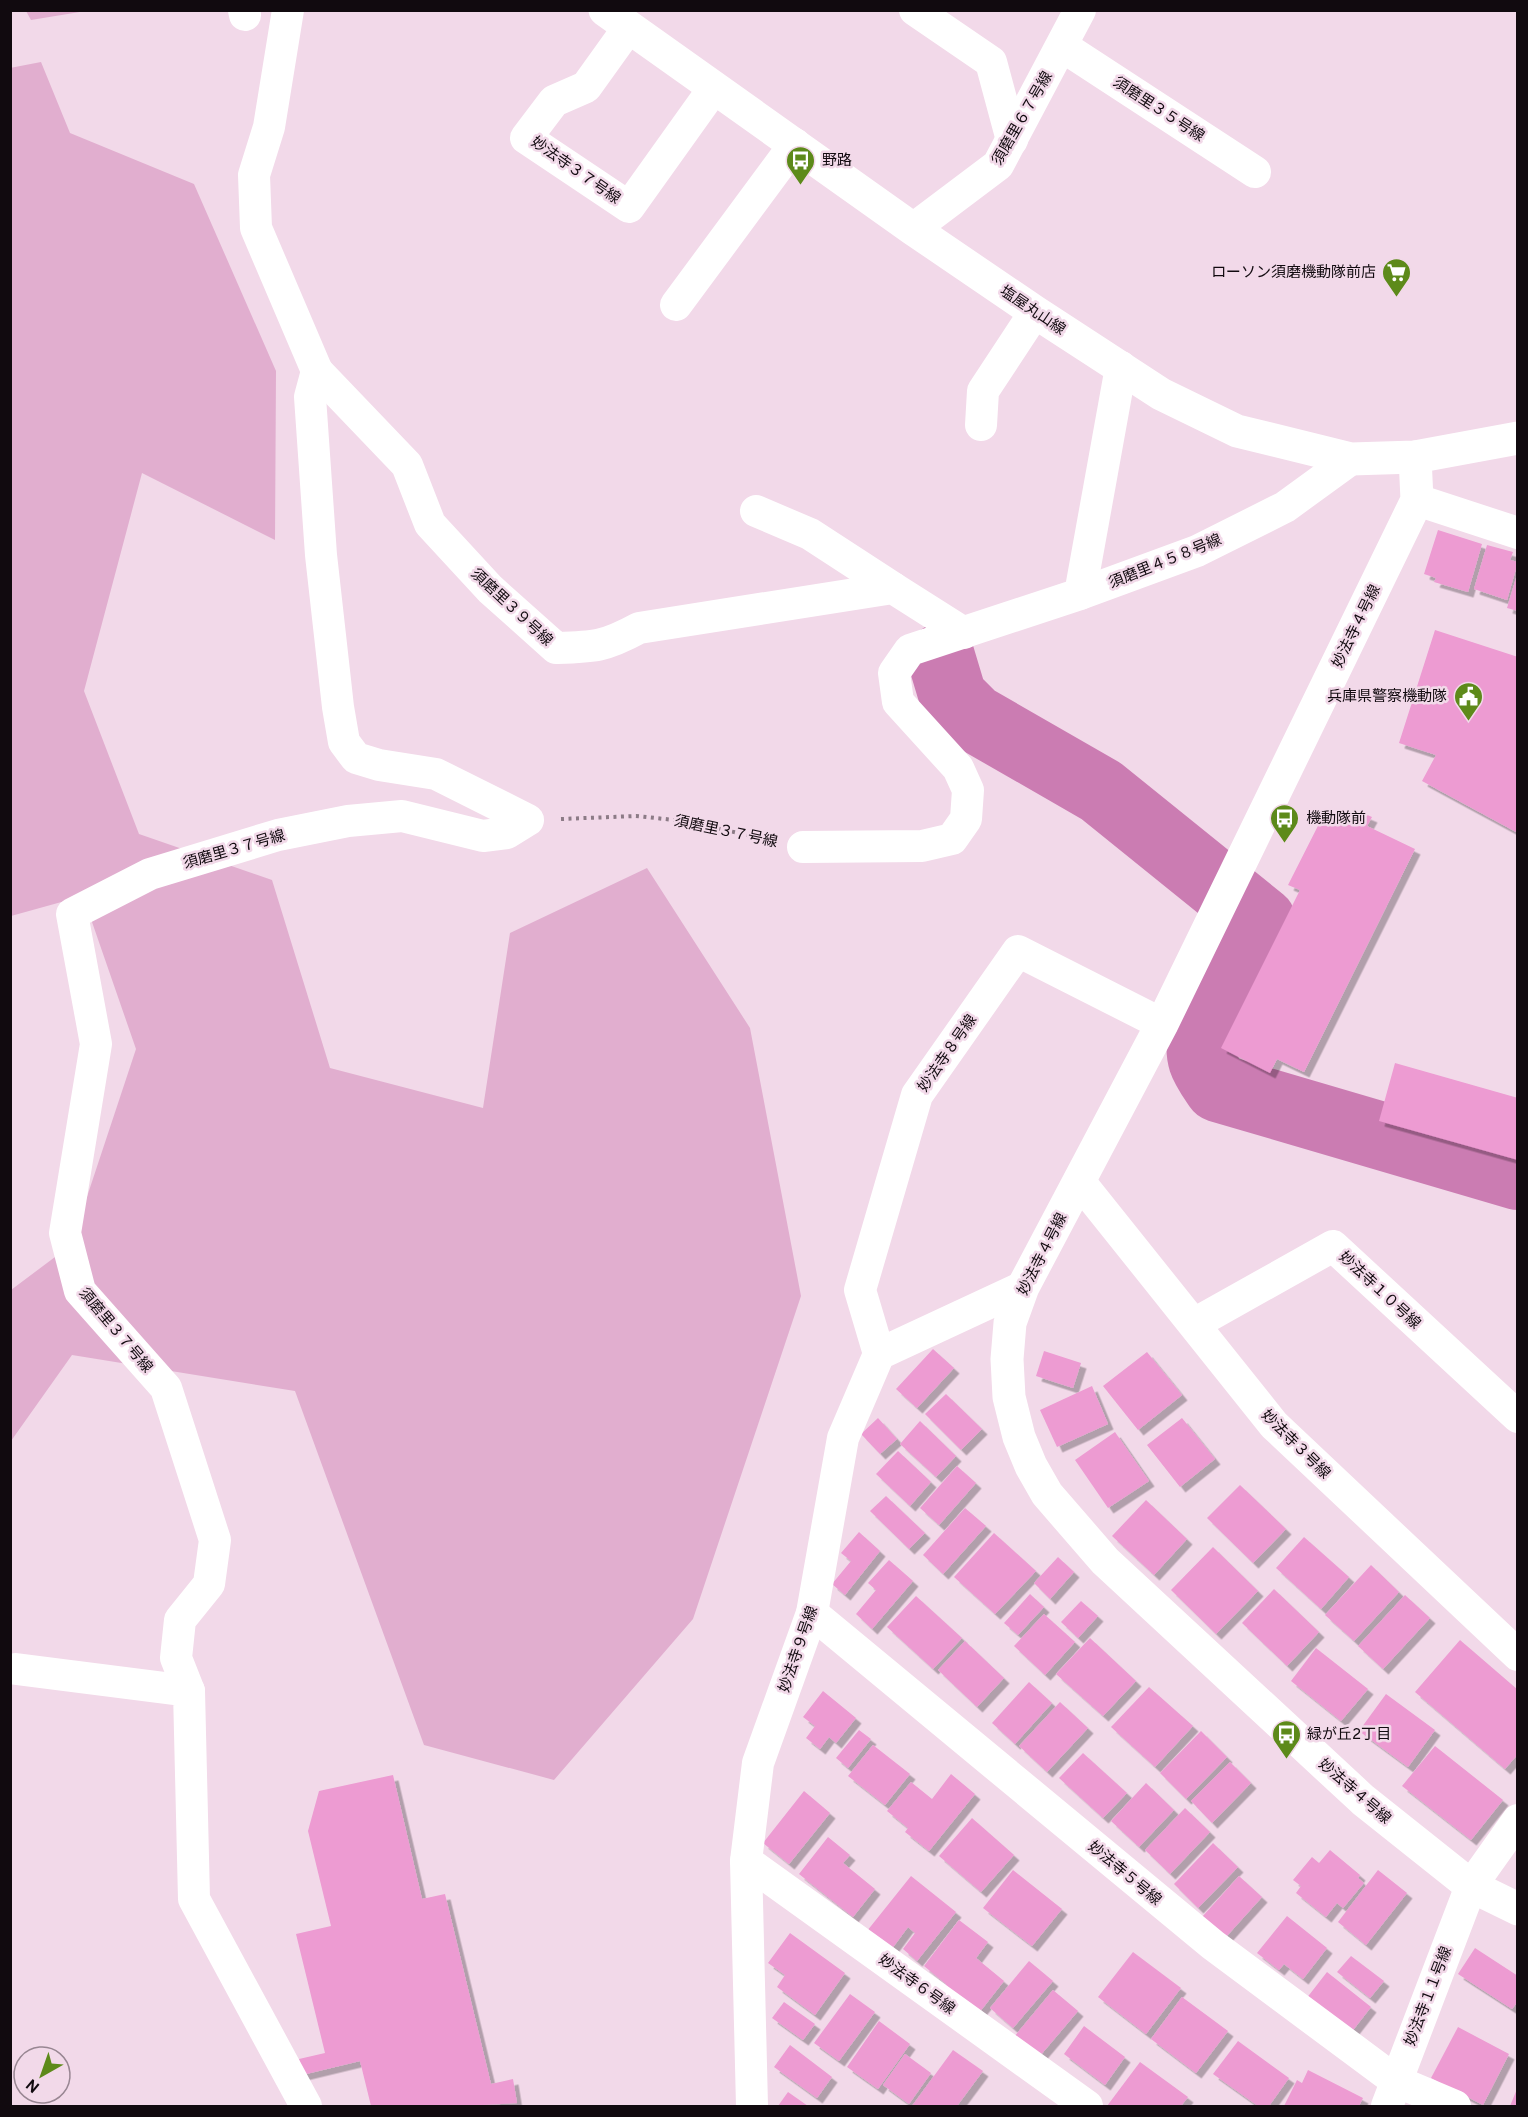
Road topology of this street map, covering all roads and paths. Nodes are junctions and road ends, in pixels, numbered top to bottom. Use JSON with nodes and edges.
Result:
{"nodes":[{"id":1,"x":288,"y":10,"type":"edge"},
{"id":2,"x":915,"y":10,"type":"edge"},
{"id":3,"x":1080,"y":10,"type":"edge"},
{"id":4,"x":617,"y":19,"type":"edge"},
{"id":5,"x":1062,"y":46,"type":"junction"},
{"id":6,"x":714,"y":88,"type":"junction"},
{"id":7,"x":1012,"y":140,"type":"junction"},
{"id":8,"x":795,"y":144,"type":"junction"},
{"id":9,"x":1255,"y":172,"type":"dead end"},
{"id":10,"x":913,"y":229,"type":"junction"},
{"id":11,"x":676,"y":305,"type":"dead end"},
{"id":12,"x":1035,"y":312,"type":"junction"},
{"id":13,"x":1121,"y":368,"type":"junction"},
{"id":14,"x":317,"y":371,"type":"junction"},
{"id":15,"x":981,"y":425,"type":"dead end"},
{"id":16,"x":1518,"y":438,"type":"edge"},
{"id":17,"x":1415,"y":457,"type":"junction"},
{"id":18,"x":1352,"y":459,"type":"junction"},
{"id":19,"x":1417,"y":500,"type":"junction"},
{"id":20,"x":756,"y":511,"type":"dead end"},
{"id":21,"x":1518,"y":533,"type":"edge"},
{"id":22,"x":894,"y":588,"type":"junction"},
{"id":23,"x":1080,"y":594,"type":"junction"},
{"id":24,"x":964,"y":633,"type":"junction"},
{"id":25,"x":528,"y":820,"type":"junction"},
{"id":26,"x":803,"y":847,"type":"joint"},
{"id":27,"x":1162,"y":1023,"type":"junction"},
{"id":28,"x":1079,"y":1181,"type":"junction"},
{"id":29,"x":1023,"y":1287,"type":"junction"},
{"id":30,"x":1194,"y":1324,"type":"junction"},
{"id":31,"x":879,"y":1354,"type":"junction"},
{"id":32,"x":1518,"y":1417,"type":"edge"},
{"id":33,"x":813,"y":1613,"type":"junction"},
{"id":34,"x":1518,"y":1655,"type":"edge"},
{"id":35,"x":16,"y":1669,"type":"dead end"},
{"id":36,"x":189,"y":1691,"type":"junction"},
{"id":37,"x":1518,"y":1820,"type":"edge"},
{"id":38,"x":746,"y":1861,"type":"junction"},
{"id":39,"x":1471,"y":1886,"type":"junction"},
{"id":40,"x":1518,"y":1909,"type":"edge"},
{"id":41,"x":1391,"y":2094,"type":"edge"},
{"id":42,"x":306,"y":2106,"type":"edge"},
{"id":43,"x":752,"y":2106,"type":"edge"},
{"id":44,"x":1087,"y":2106,"type":"edge"},
{"id":45,"x":1455,"y":2106,"type":"edge"}],
"edges":[{"from":1,"to":14,"type":"street"},
{"from":2,"to":7,"type":"street"},
{"from":3,"to":5,"type":"street","name":"須磨里６７号線"},
{"from":4,"to":6,"type":"street","name":"塩屋丸山線"},
{"from":4,"to":6,"type":"street","name":"妙法寺３７号線"},
{"from":5,"to":7,"type":"street","name":"須磨里６７号線"},
{"from":5,"to":9,"type":"street","name":"須磨里３５号線"},
{"from":6,"to":8,"type":"street","name":"塩屋丸山線"},
{"from":7,"to":10,"type":"street","name":"須磨里６７号線"},
{"from":8,"to":10,"type":"street","name":"塩屋丸山線"},
{"from":8,"to":11,"type":"street"},
{"from":10,"to":12,"type":"street","name":"塩屋丸山線"},
{"from":12,"to":13,"type":"street","name":"塩屋丸山線"},
{"from":12,"to":15,"type":"street"},
{"from":13,"to":18,"type":"street","name":"塩屋丸山線"},
{"from":13,"to":23,"type":"street"},
{"from":14,"to":22,"type":"street","name":"須磨里３９号線"},
{"from":14,"to":25,"type":"street"},
{"from":16,"to":17,"type":"street","name":"塩屋丸山線"},
{"from":17,"to":18,"type":"street","name":"塩屋丸山線"},
{"from":17,"to":19,"type":"street","name":"妙法寺４号線"},
{"from":18,"to":23,"type":"street","name":"須磨里４５８号線"},
{"from":19,"to":21,"type":"street"},
{"from":19,"to":27,"type":"street","name":"妙法寺４号線"},
{"from":20,"to":22,"type":"street"},
{"from":22,"to":24,"type":"street"},
{"from":23,"to":24,"type":"street","name":"須磨里４５８号線"},
{"from":24,"to":26,"type":"street"},
{"from":25,"to":26,"type":"path","name":"須磨里３７号線"},
{"from":25,"to":36,"type":"street","name":"須磨里３７号線"},
{"from":27,"to":28,"type":"street","name":"妙法寺４号線"},
{"from":27,"to":31,"type":"street","name":"妙法寺８号線"},
{"from":28,"to":29,"type":"street","name":"妙法寺４号線"},
{"from":28,"to":30,"type":"street","name":"妙法寺３号線"},
{"from":29,"to":31,"type":"street"},
{"from":29,"to":39,"type":"street","name":"妙法寺４号線"},
{"from":30,"to":32,"type":"street","name":"妙法寺１０号線"},
{"from":30,"to":34,"type":"street","name":"妙法寺３号線"},
{"from":31,"to":33,"type":"street","name":"妙法寺９号線"},
{"from":33,"to":38,"type":"street","name":"妙法寺９号線"},
{"from":33,"to":41,"type":"street","name":"妙法寺５号線"},
{"from":35,"to":36,"type":"street"},
{"from":36,"to":42,"type":"street"},
{"from":37,"to":39,"type":"street"},
{"from":38,"to":43,"type":"street","name":"妙法寺９号線"},
{"from":38,"to":44,"type":"street","name":"妙法寺６号線"},
{"from":39,"to":40,"type":"street","name":"妙法寺４号線"},
{"from":39,"to":41,"type":"street","name":"妙法寺１１号線"},
{"from":41,"to":45,"type":"street","name":"妙法寺５号線"}]}
